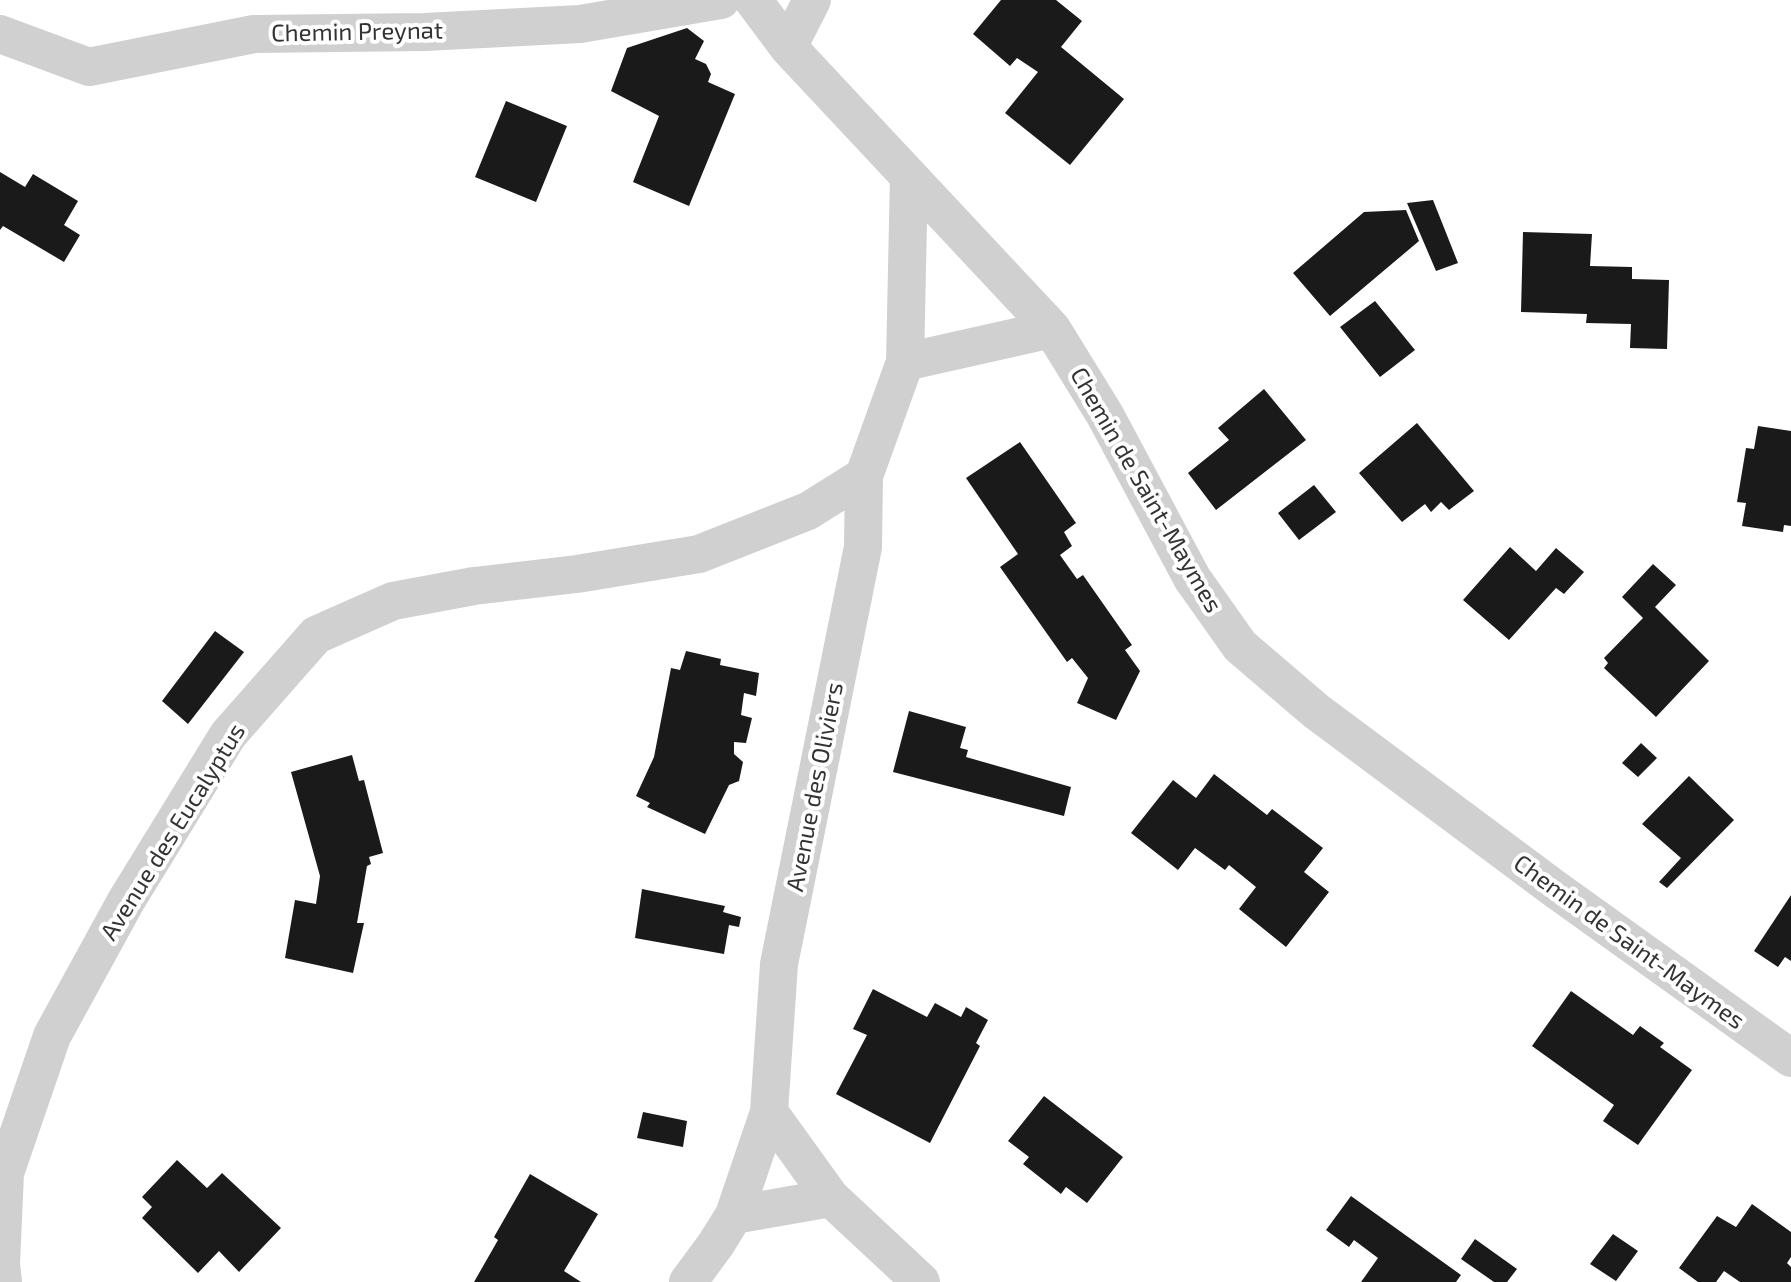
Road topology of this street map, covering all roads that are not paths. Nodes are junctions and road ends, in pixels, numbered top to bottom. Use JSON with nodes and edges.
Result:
{"nodes":[{"id":1,"x":721,"y":0,"type":"edge"},
{"id":2,"x":753,"y":0,"type":"edge"},
{"id":3,"x":812,"y":0,"type":"edge"},
{"id":4,"x":0,"y":34,"type":"edge"},
{"id":5,"x":788,"y":47,"type":"junction"},
{"id":6,"x":909,"y":176,"type":"junction"},
{"id":7,"x":1052,"y":329,"type":"junction"},
{"id":8,"x":905,"y":362,"type":"junction"},
{"id":9,"x":864,"y":476,"type":"junction"},
{"id":10,"x":1791,"y":1058,"type":"edge"},
{"id":11,"x":769,"y":1112,"type":"junction"},
{"id":12,"x":831,"y":1198,"type":"junction"},
{"id":13,"x":734,"y":1215,"type":"junction"},
{"id":14,"x":1,"y":1229,"type":"edge"},
{"id":15,"x":3,"y":1282,"type":"edge"},
{"id":16,"x":688,"y":1282,"type":"edge"},
{"id":17,"x":921,"y":1282,"type":"edge"}],
"edges":[{"from":1,"to":4,"type":"street","name":"Chemin Preynat"},
{"from":2,"to":5,"type":"street","name":"Chemin de Saint-Maymes"},
{"from":3,"to":5,"type":"street"},
{"from":5,"to":6,"type":"street","name":"Chemin de Saint-Maymes"},
{"from":6,"to":7,"type":"street","name":"Chemin de Saint-Maymes"},
{"from":6,"to":8,"type":"street","name":"Avenue des Oliviers"},
{"from":7,"to":8,"type":"street"},
{"from":7,"to":10,"type":"street","name":"Chemin de Saint-Maymes"},
{"from":8,"to":9,"type":"street","name":"Avenue des Oliviers"},
{"from":9,"to":11,"type":"street","name":"Avenue des Oliviers"},
{"from":9,"to":14,"type":"street","name":"Avenue des Eucalyptus"},
{"from":11,"to":12,"type":"street"},
{"from":11,"to":13,"type":"street","name":"Avenue des Oliviers"},
{"from":12,"to":13,"type":"street"},
{"from":12,"to":17,"type":"street"},
{"from":13,"to":16,"type":"street","name":"Avenue des Oliviers"},
{"from":14,"to":15,"type":"street","name":"Avenue des Eucalyptus"}]}
